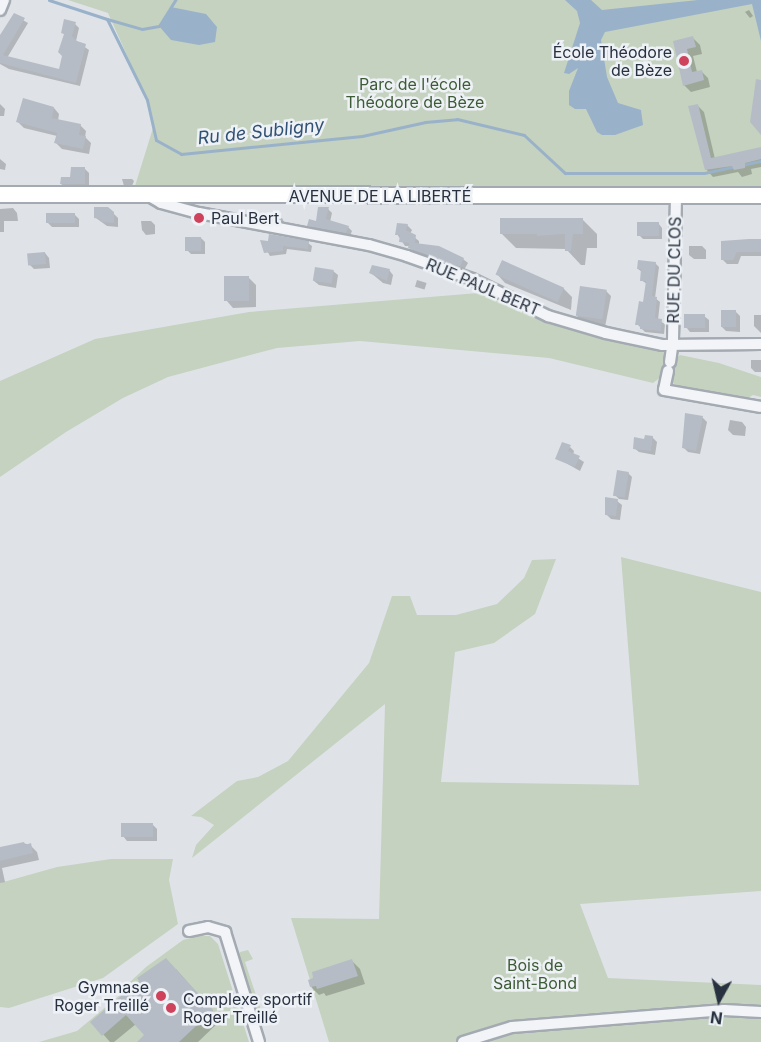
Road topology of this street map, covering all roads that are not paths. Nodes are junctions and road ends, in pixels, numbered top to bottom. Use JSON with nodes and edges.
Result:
{"nodes":[{"id":1,"x":4,"y":0,"type":"edge"},
{"id":2,"x":0,"y":10,"type":"edge"},
{"id":3,"x":0,"y":194,"type":"edge"},
{"id":4,"x":676,"y":195,"type":"junction"},
{"id":5,"x":761,"y":195,"type":"edge"},
{"id":6,"x":148,"y":196,"type":"junction"},
{"id":7,"x":206,"y":196,"type":"junction"},
{"id":8,"x":206,"y":214,"type":"junction"},
{"id":9,"x":672,"y":344,"type":"junction"},
{"id":10,"x":761,"y":344,"type":"edge"},
{"id":11,"x":761,"y":407,"type":"edge"},
{"id":12,"x":189,"y":931,"type":"dead end"},
{"id":13,"x":761,"y":1012,"type":"edge"},
{"id":14,"x":260,"y":1042,"type":"edge"},
{"id":15,"x":463,"y":1042,"type":"edge"}],
"edges":[{"from":1,"to":2,"type":"street"},
{"from":3,"to":6,"type":"main road","name":"AVENUE DE LA LIBERTÉ"},
{"from":4,"to":5,"type":"main road","name":"AVENUE DE LA LIBERTÉ"},
{"from":4,"to":7,"type":"main road","name":"AVENUE DE LA LIBERTÉ"},
{"from":4,"to":9,"type":"street","name":"RUE DU CLOS"},
{"from":6,"to":7,"type":"main road","name":"AVENUE DE LA LIBERTÉ"},
{"from":6,"to":8,"type":"street","name":"RUE PAUL BERT"},
{"from":7,"to":8,"type":"street"},
{"from":8,"to":9,"type":"street","name":"RUE PAUL BERT"},
{"from":9,"to":10,"type":"street","name":"RUE PAUL BERT"},
{"from":9,"to":11,"type":"street","name":"RUE DU CLOS"},
{"from":12,"to":14,"type":"street"},
{"from":13,"to":15,"type":"street"}]}
